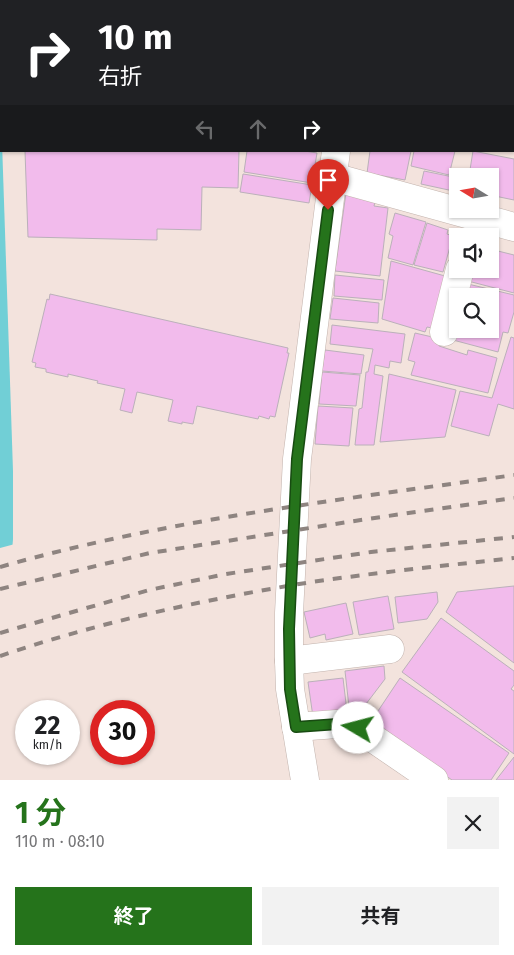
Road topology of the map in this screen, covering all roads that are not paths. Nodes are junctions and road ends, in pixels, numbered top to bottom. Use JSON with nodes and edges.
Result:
{"nodes":[{"id":1,"x":335,"y":164,"type":"edge"},
{"id":2,"x":471,"y":226,"type":"edge"},
{"id":3,"x":514,"y":227,"type":"edge"},
{"id":4,"x":458,"y":278,"type":"edge"},
{"id":5,"x":444,"y":332,"type":"dead end"},
{"id":6,"x":390,"y":649,"type":"dead end"},
{"id":7,"x":289,"y":661,"type":"junction"},
{"id":8,"x":296,"y":727,"type":"junction"},
{"id":9,"x":304,"y":780,"type":"edge"},
{"id":10,"x":434,"y":780,"type":"edge"}],
"edges":[{"from":1,"to":2,"type":"street"},
{"from":1,"to":7,"type":"street"},
{"from":2,"to":3,"type":"street"},
{"from":4,"to":5,"type":"street"},
{"from":6,"to":7,"type":"street"},
{"from":7,"to":8,"type":"street"},
{"from":8,"to":9,"type":"street"},
{"from":8,"to":10,"type":"street"}]}
